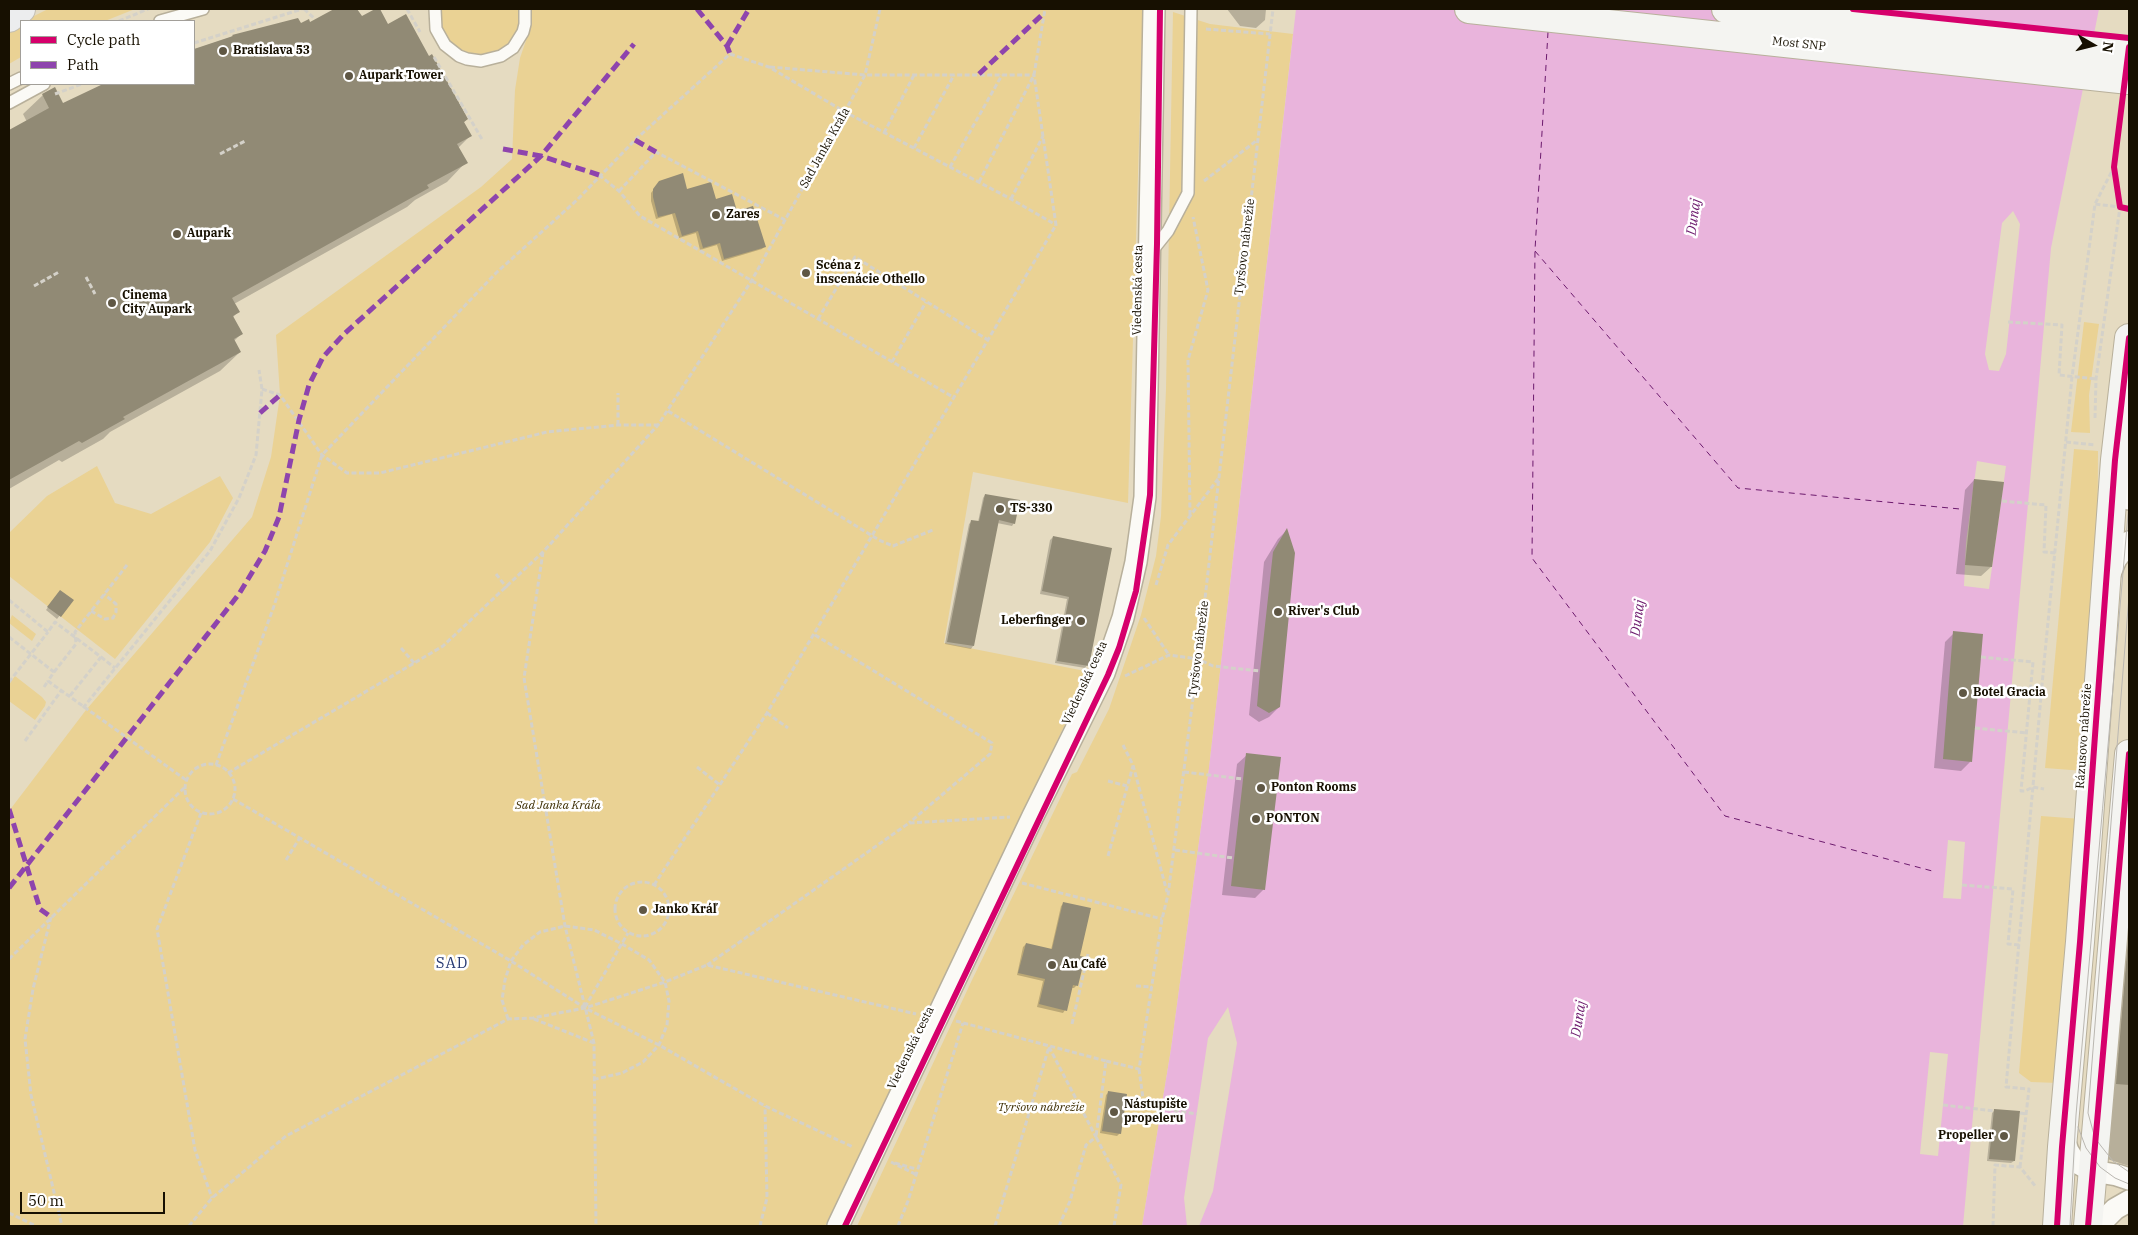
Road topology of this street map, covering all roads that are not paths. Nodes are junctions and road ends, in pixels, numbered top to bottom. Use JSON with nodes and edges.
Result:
{"nodes":[{"id":1,"x":21,"y":9,"type":"edge"},
{"id":2,"x":203,"y":9,"type":"edge"},
{"id":3,"x":525,"y":9,"type":"edge"},
{"id":4,"x":1154,"y":9,"type":"edge"},
{"id":5,"x":1191,"y":9,"type":"edge"},
{"id":6,"x":1469,"y":9,"type":"edge"},
{"id":7,"x":1726,"y":9,"type":"edge"},
{"id":8,"x":433,"y":10,"type":"edge"},
{"id":9,"x":9,"y":18,"type":"edge"},
{"id":10,"x":164,"y":20,"type":"edge"},
{"id":11,"x":2129,"y":52,"type":"edge"},
{"id":12,"x":2129,"y":80,"type":"edge"},
{"id":13,"x":42,"y":85,"type":"edge"},
{"id":14,"x":9,"y":103,"type":"edge"},
{"id":15,"x":1150,"y":255,"type":"junction"},
{"id":16,"x":2129,"y":338,"type":"edge"},
{"id":17,"x":2115,"y":460,"type":"junction"},
{"id":18,"x":2129,"y":499,"type":"edge"},
{"id":19,"x":2129,"y":542,"type":"edge"},
{"id":20,"x":2107,"y":584,"type":"junction"},
{"id":21,"x":2129,"y":754,"type":"edge"},
{"id":22,"x":2063,"y":1137,"type":"junction"},
{"id":23,"x":2092,"y":1171,"type":"junction"},
{"id":24,"x":2129,"y":1178,"type":"edge"},
{"id":25,"x":2129,"y":1201,"type":"edge"},
{"id":26,"x":838,"y":1226,"type":"edge"},
{"id":27,"x":2057,"y":1226,"type":"edge"},
{"id":28,"x":2088,"y":1226,"type":"edge"},
{"id":29,"x":2098,"y":1226,"type":"edge"}],
"edges":[{"from":1,"to":9,"type":"main road"},
{"from":2,"to":10,"type":"lane"},
{"from":3,"to":8,"type":"lane"},
{"from":4,"to":15,"type":"street","name":"Viedenská cesta"},
{"from":5,"to":15,"type":"lane"},
{"from":6,"to":12,"type":"main road","name":"Most SNP"},
{"from":7,"to":11,"type":"main road"},
{"from":13,"to":14,"type":"lane"},
{"from":15,"to":26,"type":"street","name":"Viedenská cesta"},
{"from":16,"to":17,"type":"main road","name":"Rázusovo nábrežie"},
{"from":17,"to":18,"type":"street"},
{"from":17,"to":20,"type":"main road","name":"Rázusovo nábrežie"},
{"from":19,"to":20,"type":"street"},
{"from":20,"to":22,"type":"main road","name":"Rázusovo nábrežie"},
{"from":21,"to":23,"type":"main road"},
{"from":22,"to":23,"type":"street"},
{"from":22,"to":27,"type":"main road","name":"Rázusovo nábrežie"},
{"from":23,"to":24,"type":"street"},
{"from":23,"to":28,"type":"main road"},
{"from":25,"to":29,"type":"street"}]}
